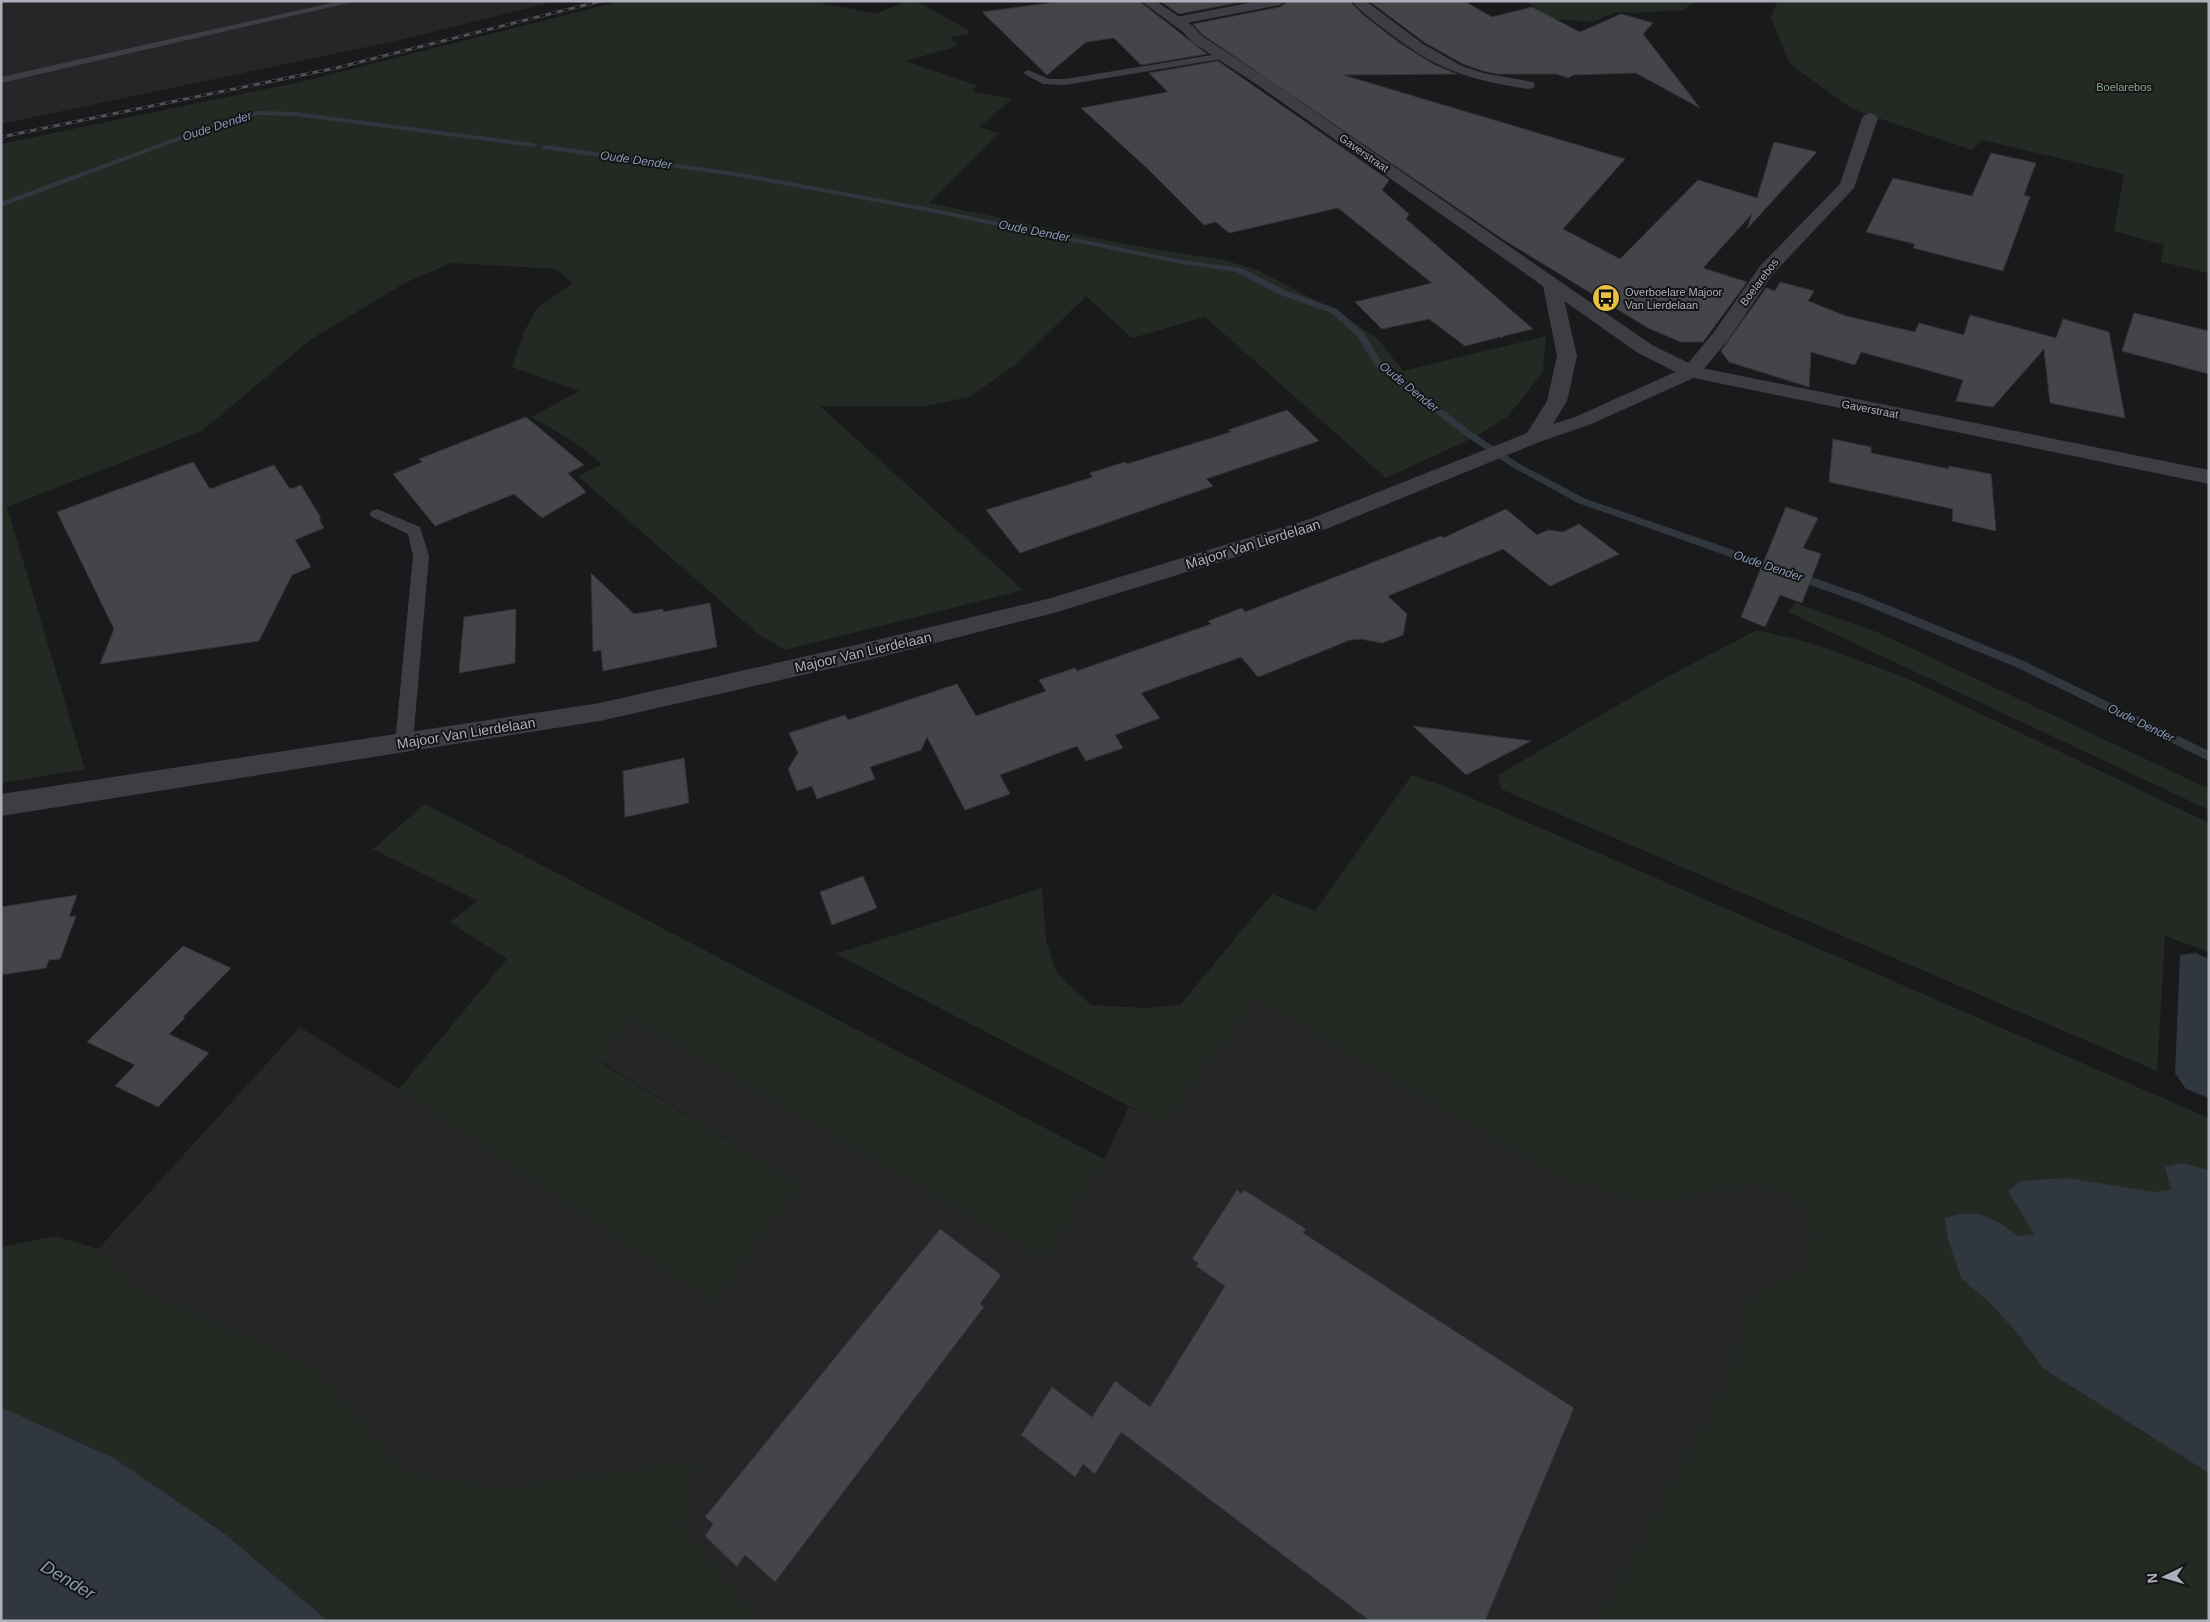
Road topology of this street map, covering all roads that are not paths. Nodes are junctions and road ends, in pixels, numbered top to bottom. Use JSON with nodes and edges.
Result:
{"nodes":[{"id":1,"x":353,"y":1,"type":"edge"},
{"id":2,"x":1147,"y":1,"type":"edge"},
{"id":3,"x":1280,"y":1,"type":"edge"},
{"id":4,"x":1358,"y":1,"type":"edge"},
{"id":5,"x":1176,"y":21,"type":"junction"},
{"id":6,"x":1224,"y":56,"type":"junction"},
{"id":7,"x":1028,"y":73,"type":"dead end"},
{"id":8,"x":1,"y":80,"type":"edge"},
{"id":9,"x":1528,"y":85,"type":"dead end"},
{"id":10,"x":1870,"y":118,"type":"dead end"},
{"id":11,"x":1552,"y":286,"type":"junction"},
{"id":12,"x":1691,"y":372,"type":"junction"},
{"id":13,"x":1534,"y":437,"type":"junction"},
{"id":14,"x":2209,"y":477,"type":"edge"},
{"id":15,"x":377,"y":514,"type":"dead end"},
{"id":16,"x":404,"y":743,"type":"junction"},
{"id":17,"x":1,"y":806,"type":"edge"}],
"edges":[{"from":1,"to":8,"type":"lane"},
{"from":2,"to":5,"type":"street","name":"Gaverstraat"},
{"from":3,"to":5,"type":"street"},
{"from":4,"to":9,"type":"street"},
{"from":5,"to":6,"type":"street","name":"Gaverstraat"},
{"from":6,"to":7,"type":"lane"},
{"from":6,"to":11,"type":"street","name":"Gaverstraat"},
{"from":10,"to":12,"type":"street","name":"Boelarebos"},
{"from":11,"to":12,"type":"street","name":"Gaverstraat"},
{"from":11,"to":13,"type":"street"},
{"from":12,"to":13,"type":"street","name":"Majoor Van Lierdelaan"},
{"from":12,"to":14,"type":"street","name":"Gaverstraat"},
{"from":13,"to":16,"type":"street","name":"Majoor Van Lierdelaan"},
{"from":15,"to":16,"type":"lane"},
{"from":16,"to":17,"type":"street","name":"Majoor Van Lierdelaan"}]}
